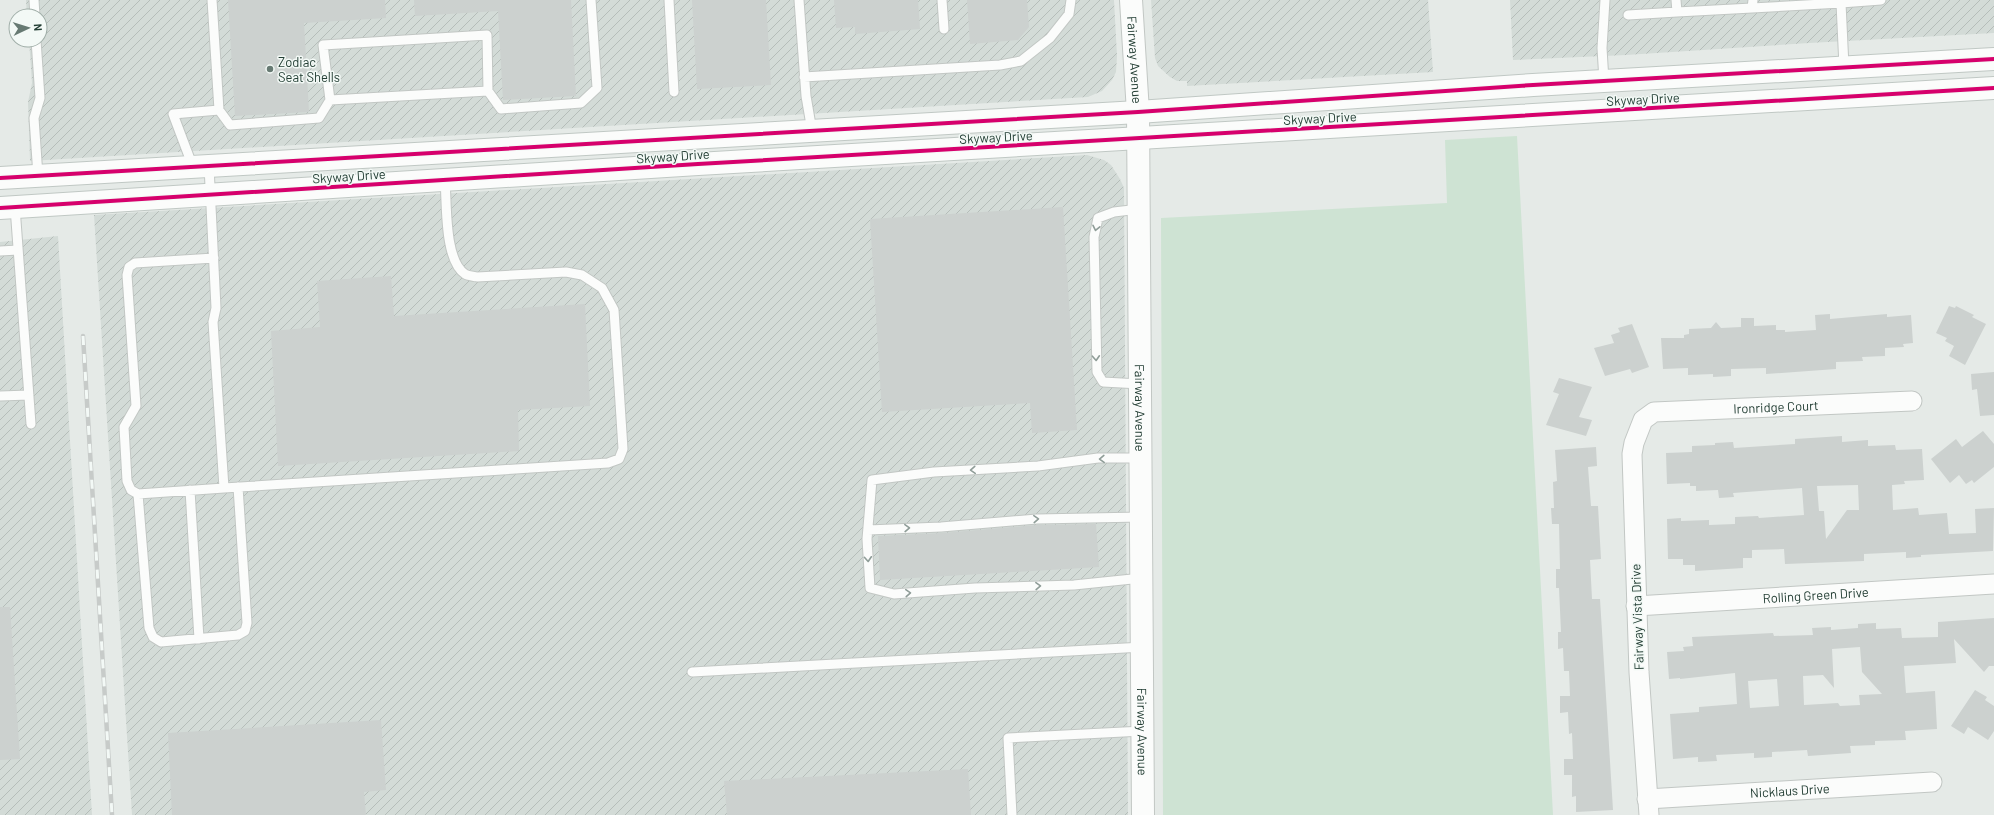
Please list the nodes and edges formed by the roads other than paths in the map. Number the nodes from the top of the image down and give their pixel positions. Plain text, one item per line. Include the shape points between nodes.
1 (212, 0) edge
2 (590, 0) edge
3 (669, 0) edge
4 (799, 0) edge
5 (942, 0) edge
6 (1071, 0) edge
7 (1130, 0) edge
8 (1605, 0) edge
9 (1676, 0) edge
10 (1880, 0) edge
11 (1841, 3) junction
12 (1753, 4) edge
13 (1677, 12) junction
14 (1628, 15) dead end
15 (944, 29) dead end
16 (37, 48) edge
17 (1994, 59) edge
18 (1844, 68) junction
19 (804, 77) junction
20 (1604, 81) junction
21 (1994, 88) edge
22 (488, 91) junction
23 (674, 92) dead end
24 (330, 100) junction
25 (219, 110) junction
26 (1138, 112) junction
27 (812, 131) junction
28 (1138, 138) junction
29 (201, 167) junction
30 (38, 176) junction
31 (0, 178) edge
32 (445, 180) junction
33 (211, 195) junction
34 (8, 207) edge
35 (1139, 209) junction
36 (18, 250) junction
37 (0, 252) edge
38 (214, 258) junction
39 (1140, 384) junction
40 (29, 394) junction
41 (0, 396) edge
42 (1912, 401) dead end
43 (1643, 420) joint
44 (31, 424) dead end
45 (1141, 458) junction
46 (238, 487) junction
47 (224, 488) junction
48 (190, 490) junction
49 (138, 494) junction
50 (1141, 517) junction
51 (868, 530) junction
52 (1142, 578) junction
53 (1994, 584) edge
54 (1636, 606) junction
55 (199, 639) junction
56 (1143, 647) junction
57 (692, 672) dead end
58 (1143, 731) junction
59 (1932, 782) dead end
60 (1648, 807) edge
61 (1012, 815) edge
62 (1143, 815) edge

1 - 25 lane
2 - 22 lane via 597,88 581,103 501,109
3 - 23 lane
4 - 19 lane
5 - 15 lane
6 - 19 lane via 1069,14 1050,38 1021,61 1000,65
7 - 26 main road, Fairway Avenue
8 - 20 lane via 1602,48
9 - 13 lane
10 - 11 lane
11 - 12 lane
11 - 18 lane
12 - 13 lane
13 - 14 lane
16 - 30 lane via 40,98 34,118
17 - 18 main road, Skyway Drive
18 - 20 main road, Skyway Drive
19 - 27 lane
20 - 26 main road, Skyway Drive
21 - 28 main road, Skyway Drive
22 - 24 lane
22 - 24 lane via 487,35 323,45
24 - 25 lane via 319,118 230,125
25 - 29 lane via 173,114
26 - 27 main road, Skyway Drive
26 - 28 main road, Fairway Avenue
27 - 29 main road, Skyway Drive
28 - 32 main road, Skyway Drive
28 - 35 main road, Fairway Avenue
29 - 30 main road, Skyway Drive
29 - 33 lane
30 - 31 main road, Skyway Drive
32 - 33 main road, Skyway Drive
32 - 46 lane via 451,252 465,274 477,277 566,272 582,275 602,288 614,310 623,449 619,459 600,463
33 - 34 main road, Skyway Drive
33 - 38 lane
34 - 36 lane
35 - 39 main road, Fairway Avenue
35 -> 39 lane via 1114,212 1098,218 1094,237 1097,372 1103,382
36 - 37 lane
36 - 40 lane
38 - 47 lane via 216,308 213,322
38 - 49 lane via 136,263 129,267 127,275 136,406 124,427 127,481 131,490
39 - 45 main road, Fairway Avenue
40 - 41 lane
40 - 44 lane
42 - 43 street, Ironridge Court via 1654,412
43 - 54 street, Fairway Vista Drive via 1632,454
45 - 50 main road, Fairway Avenue
45 -> 51 lane via 1098,458 1038,466 934,472 872,480
46 - 47 lane
46 - 55 lane via 247,623 244,631 238,635
47 - 48 lane
48 - 49 lane
48 - 55 lane
49 - 55 lane via 149,628 153,637 162,642
51 -> 50 lane via 1037,519
50 - 52 main road, Fairway Avenue
51 -> 52 lane via 870,588 894,594 1074,585
52 - 56 main road, Fairway Avenue
53 - 54 street, Rolling Green Drive
54 - 60 street, Fairway Vista Drive
56 - 57 lane
56 - 58 main road, Fairway Avenue
58 - 61 lane via 1008,738
58 - 62 main road, Fairway Avenue
59 - 60 street, Nicklaus Drive

